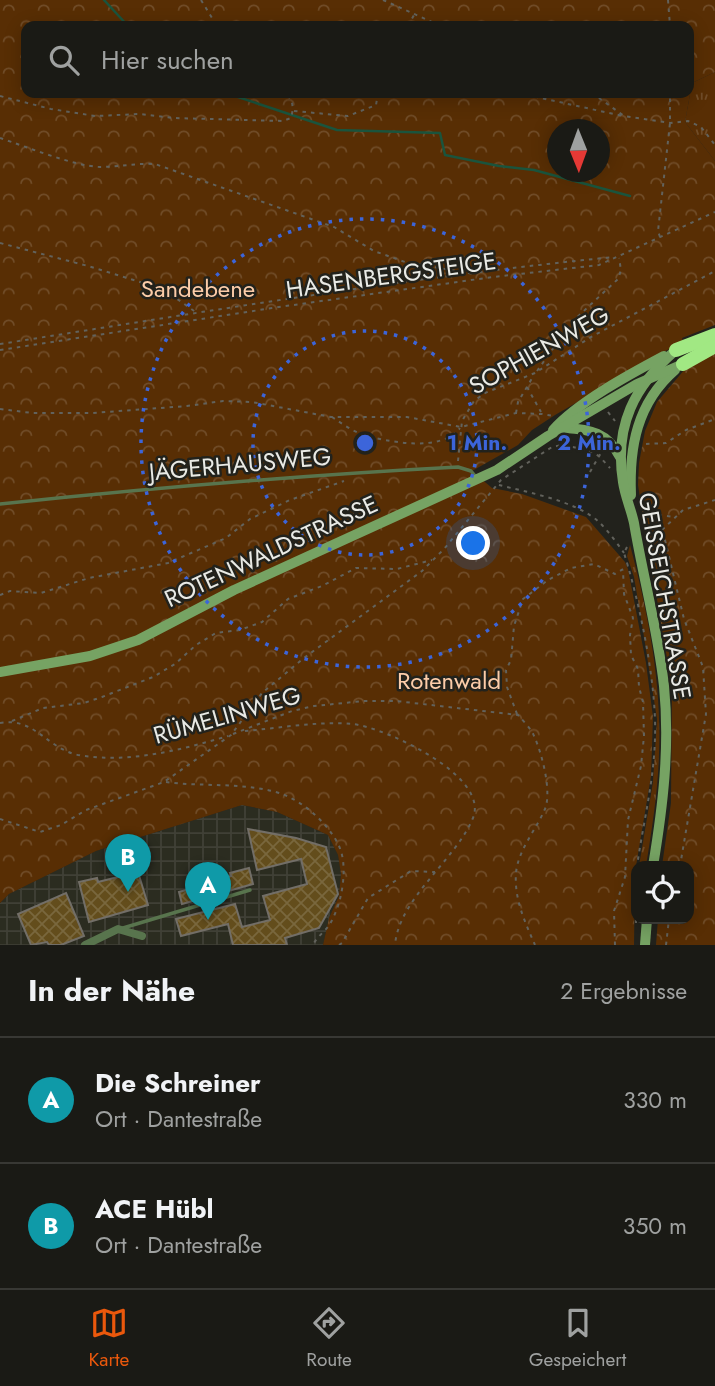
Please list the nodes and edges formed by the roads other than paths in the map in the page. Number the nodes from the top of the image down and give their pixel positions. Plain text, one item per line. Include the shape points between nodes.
1 (715, 335) edge
2 (715, 346) edge
3 (680, 357) junction
4 (647, 378) junction
5 (565, 428) junction
6 (548, 436) junction
7 (621, 458) junction
8 (478, 480) junction
9 (0, 504) edge
10 (636, 516) junction
11 (0, 672) edge
12 (654, 861) edge
13 (250, 890) dead end
14 (647, 924) edge
15 (118, 929) junction
16 (142, 936) dead end
17 (85, 945) edge
18 (645, 945) edge

1 - 3 highway, ROTENWALDSTRASSE
2 - 3 highway, ROTENWALDSTRASSE
3 - 4 main road, ROTENWALDSTRASSE
3 - 6 main road, ROTENWALDSTRASSE via 638,370 561,421
3 - 10 main road, ROTENWALDSTRASSE via 638,426 631,461
4 - 5 main road, ROTENWALDSTRASSE
4 - 7 main road, GEISSEICHSTRASSE via 626,419
5 - 6 main road, ROTENWALDSTRASSE
5 - 7 main road via 595,431
6 - 8 main road, ROTENWALDSTRASSE
7 - 10 main road, GEISSEICHSTRASSE via 624,488
8 - 9 lane, JÄGERHAUSWEG via 471,471 458,467 175,485
8 - 11 main road, ROTENWALDSTRASSE via 234,590 138,640 90,656
10 - 12 main road, GEISSEICHSTRASSE via 666,712 664,796
13 - 15 lane
14 - 18 main road
15 - 16 street
15 - 17 street

